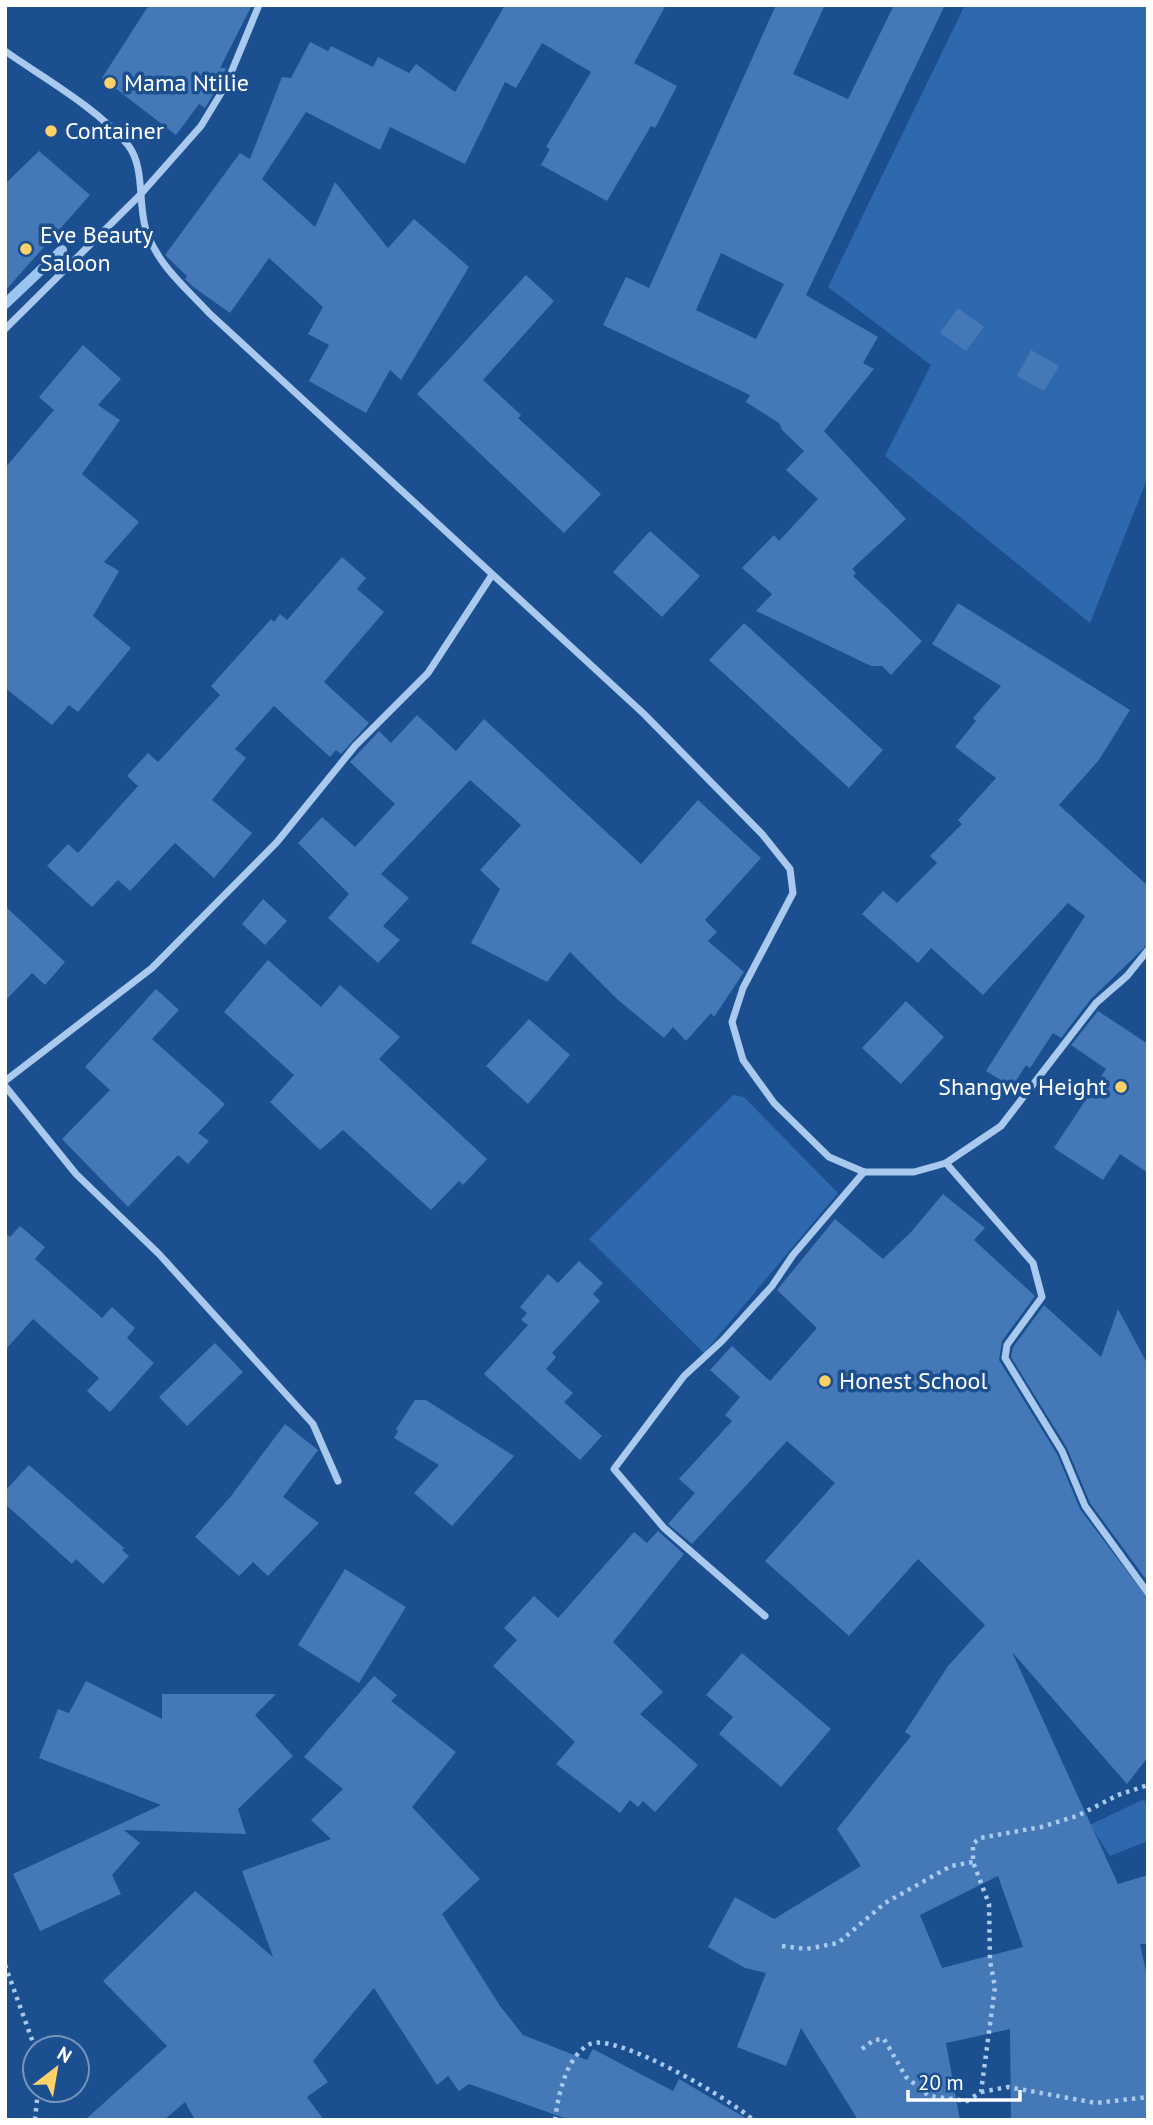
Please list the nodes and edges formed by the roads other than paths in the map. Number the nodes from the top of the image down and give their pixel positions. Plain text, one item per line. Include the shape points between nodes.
1 (259, 5) edge
2 (5, 51) edge
3 (140, 195) junction
4 (5, 329) edge
5 (492, 575) junction
6 (1148, 950) edge
7 (5, 1083) edge
8 (946, 1163) junction
9 (864, 1172) junction
10 (338, 1482) dead end
11 (1148, 1593) edge
12 (765, 1616) dead end

1 - 3 street via 226,85 201,126
2 - 3 street via 93,113 129,147
3 - 4 street
3 - 5 street via 146,232 161,262 209,313
5 - 7 street via 428,673 355,746 277,842 152,968
5 - 9 street via 644,713 790,869 793,893 743,988 732,1022 743,1060 774,1103 829,1157
6 - 8 street via 1096,1003 1002,1126
7 - 10 street via 76,1174 159,1254 313,1424
8 - 9 street via 914,1172
8 - 11 street via 1033,1263 1042,1297 1007,1345 1005,1358 1062,1451 1085,1506
9 - 12 street via 772,1286 684,1376 614,1469 664,1528

